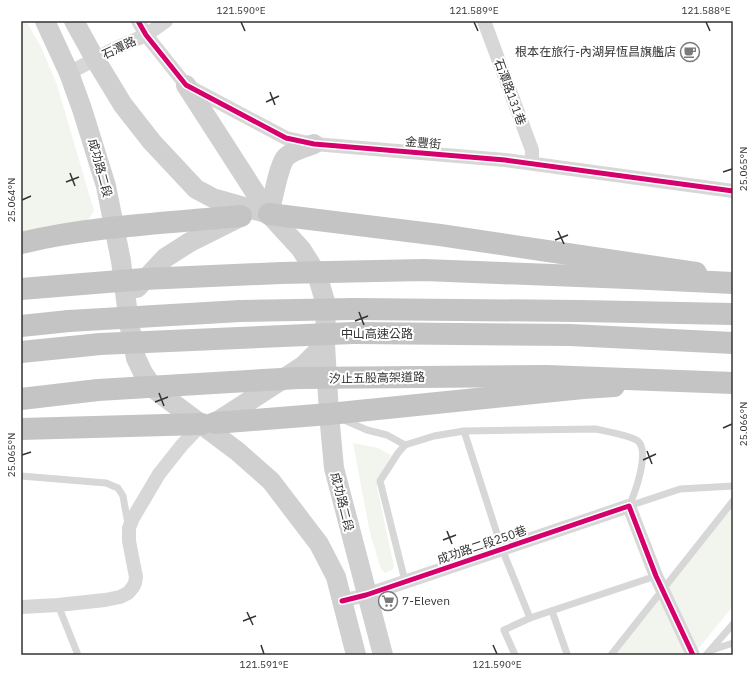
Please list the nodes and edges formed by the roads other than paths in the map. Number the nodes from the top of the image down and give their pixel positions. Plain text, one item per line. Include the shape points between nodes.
1 (45, 21) edge
2 (74, 21) edge
3 (138, 21) edge
4 (166, 21) edge
5 (484, 21) edge
6 (146, 35) junction
7 (95, 60) junction
8 (69, 73) junction
9 (186, 85) junction
10 (314, 144) junction
11 (532, 163) junction
12 (733, 191) edge
13 (269, 214) junction
14 (241, 216) junction
15 (114, 228) junction
16 (21, 243) edge
17 (733, 278) edge
18 (733, 283) edge
19 (21, 289) edge
20 (733, 314) edge
21 (129, 324) junction
22 (21, 326) edge
23 (733, 343) edge
24 (325, 344) junction
25 (21, 352) edge
26 (733, 379) edge
27 (733, 383) edge
28 (21, 399) edge
29 (329, 414) junction
30 (208, 424) junction
31 (21, 429) edge
32 (464, 431) junction
33 (405, 445) junction
34 (21, 476) edge
35 (733, 486) edge
36 (733, 501) edge
37 (629, 506) junction
38 (129, 528) junction
39 (502, 549) junction
40 (656, 576) junction
41 (405, 582) junction
42 (662, 590) junction
43 (366, 595) junction
44 (342, 601) junction
45 (58, 605) junction
46 (21, 607) edge
47 (552, 611) junction
48 (530, 618) junction
49 (733, 624) edge
50 (733, 643) edge
51 (708, 653) edge
52 (78, 655) edge
53 (356, 655) edge
54 (383, 655) edge
55 (515, 655) edge
56 (566, 655) edge
57 (611, 655) edge
58 (693, 655) edge

1 - 8 main road, 成功路二段
2 - 7 main road
3 - 6 street, 金豐街
4 - 6 street, 石潭路
5 - 11 street, 石潭路131巷 via 532,150
6 - 7 street, 石潭路
6 - 9 street, 金豐街
7 - 8 street, 石潭路
7 - 13 main road via 123,105 152,142 196,189 213,198
8 - 15 main road, 成功路二段 via 102,172
9 - 10 street, 金豐街 via 286,138
9 - 13 main road
10 - 11 street, 金豐街
10 - 13 main road via 286,158
11 - 12 street, 金豐街
13 - 14 main road, 成功路二段
13 - 17 highway via 440,235
13 - 24 main road, 成功路二段 via 301,249 318,274 326,305
14 - 15 highway
14 - 21 main road, 成功路二段 via 165,258 134,292
15 - 16 highway
15 - 21 main road, 成功路二段
18 - 19 highway, bridge via 424,270 144,279
20 - 22 highway, 中山高速公路, bridge via 354,309 240,311
21 - 30 main road, 成功路二段 via 136,358 142,373 154,389
23 - 25 highway, 中山高速公路, bridge via 570,335 353,333 100,344
24 - 29 main road, 成功路二段
24 - 30 main road via 303,366
26 - 29 highway via 583,388
27 - 28 highway, 汐止五股高架道路, bridge via 547,376 298,378 98,390
29 - 30 highway
29 - 33 lane via 367,430 387,435
29 - 43 main road, 成功路二段 via 334,468
30 - 31 highway
30 - 38 street via 182,445 159,474
30 - 44 main road, 成功路二段 via 271,481 319,544 336,577
32 - 33 lane via 434,436
32 - 37 lane via 596,429 637,440 642,447 643,456 636,489
32 - 39 lane
33 - 41 lane via 380,480
34 - 38 lane via 106,483 118,488 123,496
35 - 37 lane via 680,489
36 - 42 lane
37 - 39 street, 成功路二段250巷
37 - 40 street
38 - 45 street via 136,577 128,593 120,598
39 - 41 street, 成功路二段250巷
39 - 48 lane
40 - 42 street
40 - 47 lane
41 - 43 street, 成功路二段250巷
42 - 57 lane
42 - 58 street
43 - 44 street, 成功路二段250巷
43 - 54 main road, 成功路二段
44 - 53 main road, 成功路二段
45 - 46 street
45 - 52 lane
47 - 48 lane
47 - 56 lane
48 - 55 lane via 504,630
49 - 51 lane
50 - 51 lane

